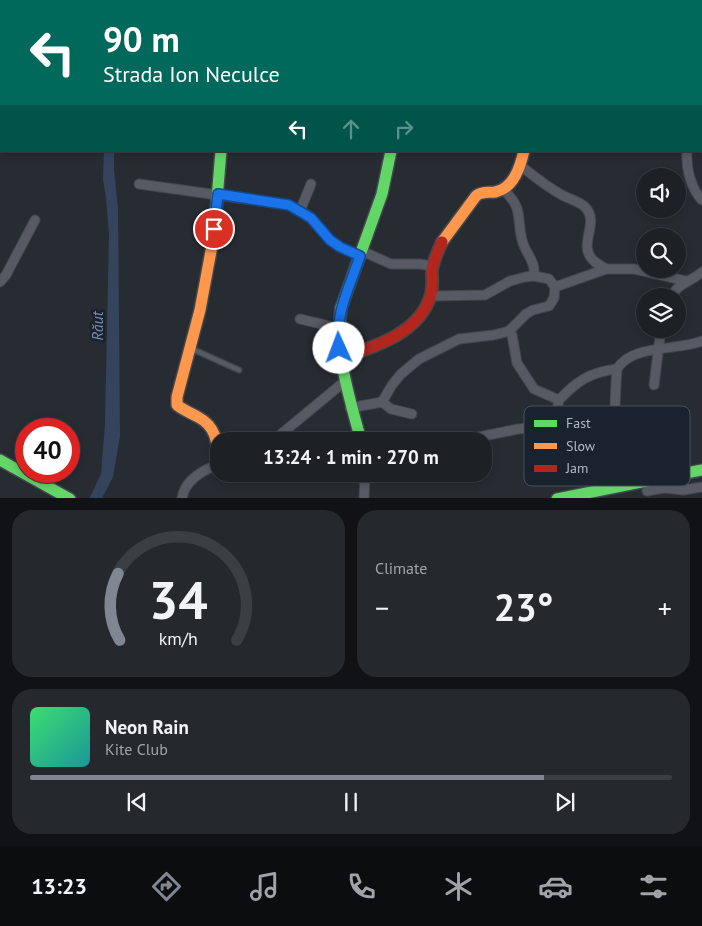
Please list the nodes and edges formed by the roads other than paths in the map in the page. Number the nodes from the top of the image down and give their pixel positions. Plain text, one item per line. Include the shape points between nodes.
1 (221, 152) edge
2 (391, 152) edge
3 (524, 152) edge
4 (687, 152) edge
5 (521, 166) junction
6 (139, 184) dead end
7 (311, 184) dead end
8 (504, 190) junction
9 (218, 194) junction
10 (702, 200) edge
11 (300, 212) junction
12 (35, 220) dead end
13 (361, 253) junction
14 (433, 266) junction
15 (606, 269) junction
16 (702, 272) edge
17 (534, 276) junction
18 (686, 281) junction
19 (0, 282) edge
20 (555, 286) junction
21 (678, 288) edge
22 (431, 296) junction
23 (300, 319) dead end
24 (338, 328) junction
25 (509, 331) junction
26 (661, 338) edge
27 (702, 341) edge
28 (190, 348) junction
29 (660, 349) junction
30 (341, 358) junction
31 (618, 369) junction
32 (239, 370) dead end
33 (344, 382) junction
34 (654, 385) dead end
35 (559, 400) junction
36 (382, 402) junction
37 (558, 406) edge
38 (615, 406) edge
39 (350, 408) junction
40 (412, 414) dead end
41 (524, 429) edge
42 (215, 432) edge
43 (284, 432) edge
44 (358, 432) edge
45 (492, 434) edge
46 (0, 460) edge
47 (210, 468) edge
48 (702, 470) edge
49 (690, 474) edge
50 (365, 482) edge
51 (618, 486) joint
52 (702, 487) edge
53 (647, 490) edge
54 (65, 496) edge
55 (581, 496) edge
56 (182, 498) edge
57 (364, 498) edge
58 (557, 498) edge

1 - 9 street
2 - 13 street via 382,194
3 - 5 street
4 - 10 street via 688,173
5 - 8 street
5 - 15 street via 542,183 585,207 592,217 587,249 592,260
6 - 9 street
7 - 11 street
8 - 14 street via 480,193 471,200 444,240
8 - 17 street via 514,200 520,215 522,241 534,264
9 - 11 street via 289,205
9 - 28 street via 213,246
11 - 13 street via 311,218 340,247
12 - 19 street
13 - 14 street via 391,264
13 - 24 street via 341,308
14 - 22 street
15 - 18 street via 634,269
15 - 20 street
16 - 18 street
17 - 20 street via 549,279
17 - 22 street via 510,281 485,295
18 - 21 street
20 - 25 street via 549,306 526,314
22 - 30 street via 419,316 405,330 371,348
23 - 24 street
24 - 30 street
25 - 35 street via 517,362 534,389
25 - 36 street via 459,339 427,354 401,374
26 - 29 street
27 - 29 street
28 - 32 lane
28 - 42 street via 177,405 208,422
29 - 31 street via 630,356
29 - 34 street
30 - 33 street
31 - 35 street via 579,381
31 - 38 street
33 - 39 street
33 - 43 street
35 - 37 street
36 - 39 street
36 - 40 street via 391,409
39 - 44 street
41 - 45 street
46 - 54 street
47 - 56 street via 187,483
48 - 49 street
50 - 57 street
51 - 53 street
51 - 55 street
52 - 53 street
55 - 58 street

